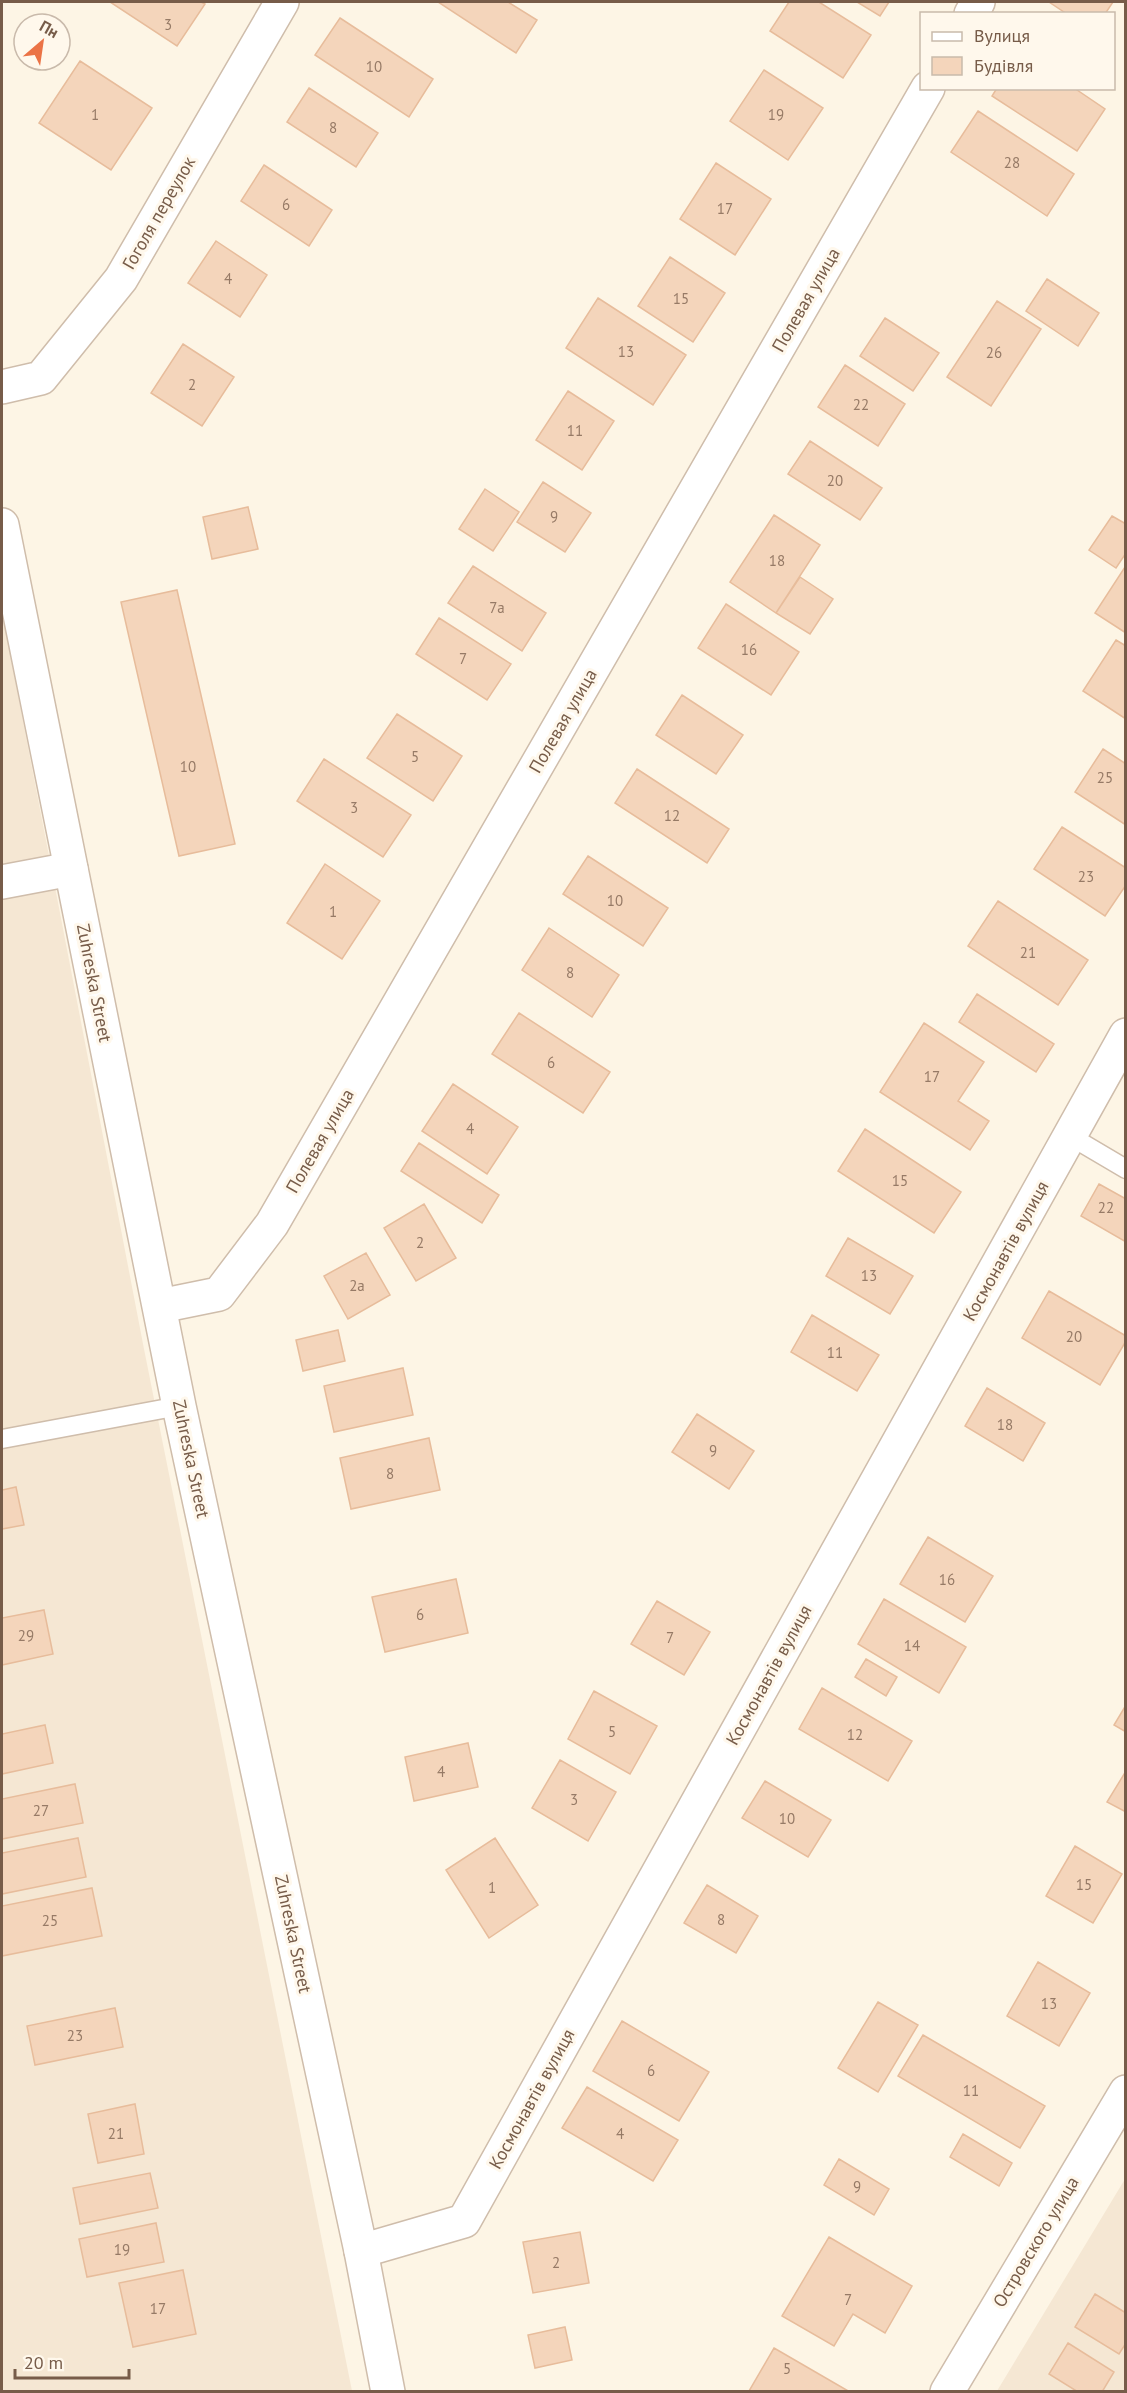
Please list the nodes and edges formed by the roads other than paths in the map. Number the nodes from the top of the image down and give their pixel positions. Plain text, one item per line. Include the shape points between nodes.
1 (282, 2) edge
2 (927, 90) edge
3 (2, 387) edge
4 (2, 525) edge
5 (71, 869) junction
6 (2, 882) edge
7 (1125, 1035) edge
8 (1070, 1136) junction
9 (1125, 1169) edge
10 (160, 1306) junction
11 (179, 1406) junction
12 (2, 1439) edge
13 (1125, 2092) edge
14 (362, 2251) junction
15 (388, 2391) edge
16 (947, 2391) edge

1 - 3 street, Гоголя переулок via 121,279 41,378
2 - 10 street, Полевая улица via 272,1224 219,1294
4 - 5 street, Zuhreska Street
5 - 6 street
5 - 10 street, Zuhreska Street
7 - 8 street, Космонавтів вулиця
8 - 9 lane
8 - 14 street, Космонавтів вулиця via 464,2220
10 - 11 street, Zuhreska Street
11 - 12 lane
11 - 14 street, Zuhreska Street
13 - 16 street, Островского улица
14 - 15 street, Zuhreska Street

